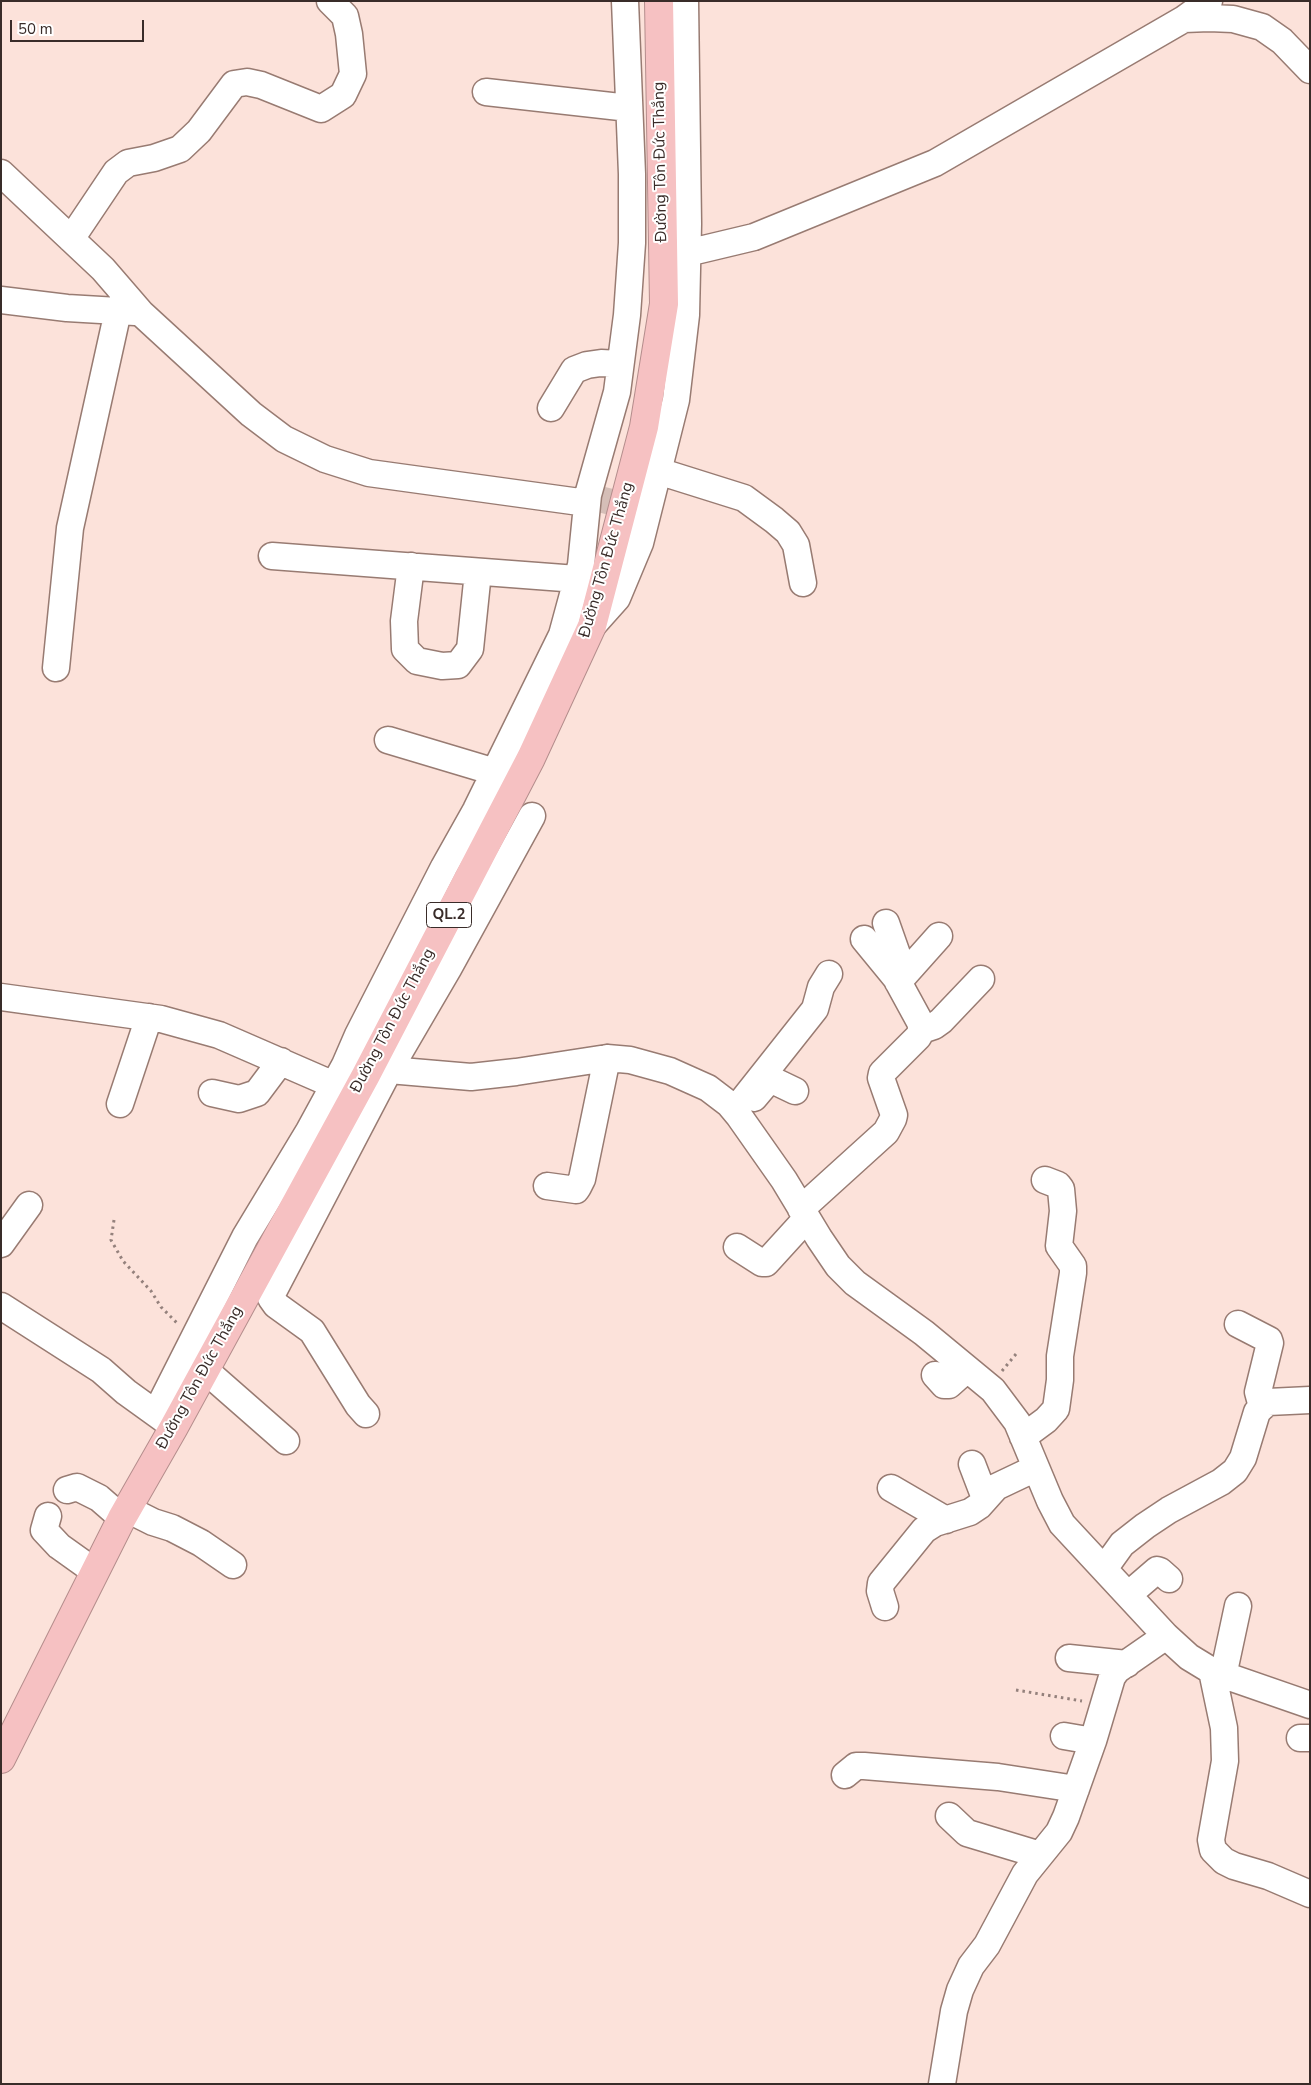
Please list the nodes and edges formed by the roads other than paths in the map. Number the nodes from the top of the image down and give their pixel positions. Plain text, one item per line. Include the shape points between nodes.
1 (330, 1) edge
2 (625, 1) edge
3 (659, 1) edge
4 (685, 1) edge
5 (1209, 1) edge
6 (1184, 19) junction
7 (1310, 70) edge
8 (486, 92) dead end
9 (629, 108) junction
10 (1, 173) edge
11 (70, 239) junction
12 (687, 254) junction
13 (1, 300) edge
14 (129, 312) junction
15 (620, 364) junction
16 (551, 408) dead end
17 (658, 471) junction
18 (591, 499) junction
19 (272, 556) dead end
20 (411, 566) junction
21 (478, 572) junction
22 (803, 583) dead end
23 (585, 601) junction
24 (56, 668) dead end
25 (388, 740) dead end
26 (494, 772) junction
27 (532, 816) dead end
28 (886, 923) dead end
29 (939, 936) dead end
30 (864, 939) dead end
31 (829, 974) dead end
32 (981, 979) dead end
33 (897, 980) junction
34 (1, 997) edge
35 (149, 1017) junction
36 (922, 1030) junction
37 (607, 1058) junction
38 (281, 1061) junction
39 (363, 1076) junction
40 (895, 1084) dead end
41 (795, 1091) dead end
42 (212, 1092) dead end
43 (120, 1104) dead end
44 (737, 1113) junction
45 (893, 1120) junction
46 (1045, 1180) dead end
47 (547, 1186) dead end
48 (29, 1205) dead end
49 (804, 1213) junction
50 (1, 1244) edge
51 (737, 1247) dead end
52 (1, 1306) edge
53 (1238, 1324) dead end
54 (967, 1369) junction
55 (205, 1370) junction
56 (935, 1375) dead end
57 (1310, 1400) edge
58 (1262, 1406) junction
59 (366, 1414) dead end
60 (165, 1420) junction
61 (1023, 1437) junction
62 (286, 1440) dead end
63 (972, 1464) dead end
64 (1036, 1468) junction
65 (892, 1488) dead end
66 (68, 1490) dead end
67 (985, 1498) junction
68 (124, 1514) junction
69 (48, 1516) dead end
70 (946, 1520) junction
71 (233, 1565) dead end
72 (1104, 1569) junction
73 (94, 1571) junction
74 (1169, 1579) dead end
75 (1128, 1595) junction
76 (1238, 1606) dead end
77 (885, 1607) dead end
78 (1166, 1636) junction
79 (1069, 1658) dead end
80 (1127, 1664) junction
81 (1218, 1673) junction
82 (1310, 1705) edge
83 (1064, 1736) dead end
84 (1093, 1741) junction
85 (1, 1759) edge
86 (846, 1775) dead end
87 (1076, 1789) junction
88 (949, 1816) dead end
89 (1040, 1855) junction
90 (1309, 1892) edge
91 (942, 2084) edge

1 - 11 street via 345,16 350,34 353,74 342,95 321,109 261,85 234,84 199,131 180,149 128,163 116,172
2 - 9 street
3 - 23 highway, Đường Tôn Đức Thắng / QL.2 via 664,304 644,427
4 - 12 street
5 - 6 street
6 - 7 street via 1233,20 1262,27 1282,41
6 - 12 street via 935,163 754,236
8 - 9 street
9 - 15 street via 632,243
10 - 11 street
11 - 14 street via 103,270
12 - 17 street via 686,315 676,400
13 - 14 street
14 - 18 street via 284,439 325,459 369,473
14 - 24 street via 70,528
15 - 16 street via 601,363 574,370
15 - 18 street via 617,392
17 - 22 street via 744,498 774,520 788,532 796,545
17 - 23 street via 642,509 640,543 617,598
18 - 23 street via 581,565
19 - 20 street
20 - 21 street
20 - 21 street via 404,621 405,648 417,661 442,666 458,665 470,649
21 - 23 street
23 - 26 street via 562,635
23 - 39 highway, Đường Tôn Đức Thắng / QL.2 via 532,758
25 - 26 street
26 - 39 street via 358,1035
27 - 39 street via 448,969
28 - 33 street via 898,957 900,970
29 - 33 street
30 - 33 street
31 - 44 street via 821,987 815,1009
32 - 36 street via 941,1021
33 - 36 street
34 - 35 street
35 - 38 street via 220,1035
35 - 43 street
36 - 45 street via 880,1078
37 - 39 street via 471,1077
37 - 44 street via 630,1060 690,1078 708,1088
37 - 47 street via 582,1179 576,1190
38 - 39 street
38 - 42 street via 257,1092 238,1098
39 - 55 highway, Đường Tôn Đức Thắng / QL.2
39 - 59 street via 271,1298 312,1331
39 - 60 street via 245,1237 196,1331
40 - 45 street via 908,1109 906,1114
41 - 44 street via 770,1079
44 - 49 street
45 - 49 street via 886,1132
46 - 61 street via 1058,1185 1061,1190 1063,1211 1059,1246 1073,1266 1073,1272 1060,1356 1056,1409
48 - 50 street
49 - 51 street via 766,1263
49 - 54 street via 838,1266 855,1283 924,1332
52 - 60 street via 101,1370
53 - 58 street via 1270,1343 1258,1392
54 - 56 street via 949,1385
54 - 61 street via 993,1390 1017,1422
55 - 60 highway, Đường Tôn Đức Thắng / QL.2
55 - 62 street
57 - 58 street via 1268,1402
58 - 72 street via 1235,1471 1145,1526 1122,1544
60 - 68 highway, Đường Tôn Đức Thắng / QL.2
61 - 64 street
63 - 67 street
64 - 67 street via 1003,1482
64 - 72 street via 1062,1524
65 - 70 street
66 - 68 street via 77,1487
67 - 70 street via 970,1512
68 - 71 street via 172,1528
68 - 73 highway, Đường Tôn Đức Thắng / QL.2
69 - 73 street via 44,1530 58,1546
70 - 77 street via 924,1530 885,1576 880,1591
72 - 75 street
73 - 85 highway, Đường Tôn Đức Thắng / QL.2
74 - 75 street via 1156,1570
75 - 78 street
76 - 81 street
78 - 80 street
78 - 81 street via 1189,1657
79 - 80 street
80 - 84 street via 1112,1677
81 - 82 street
81 - 90 street via 1225,1761 1211,1840 1213,1850 1234,1866
83 - 84 street
84 - 87 street
86 - 87 street via 856,1766 864,1766 998,1777
87 - 89 street via 1058,1832
88 - 89 street via 967,1833
89 - 91 street via 1025,1874 960,1990

